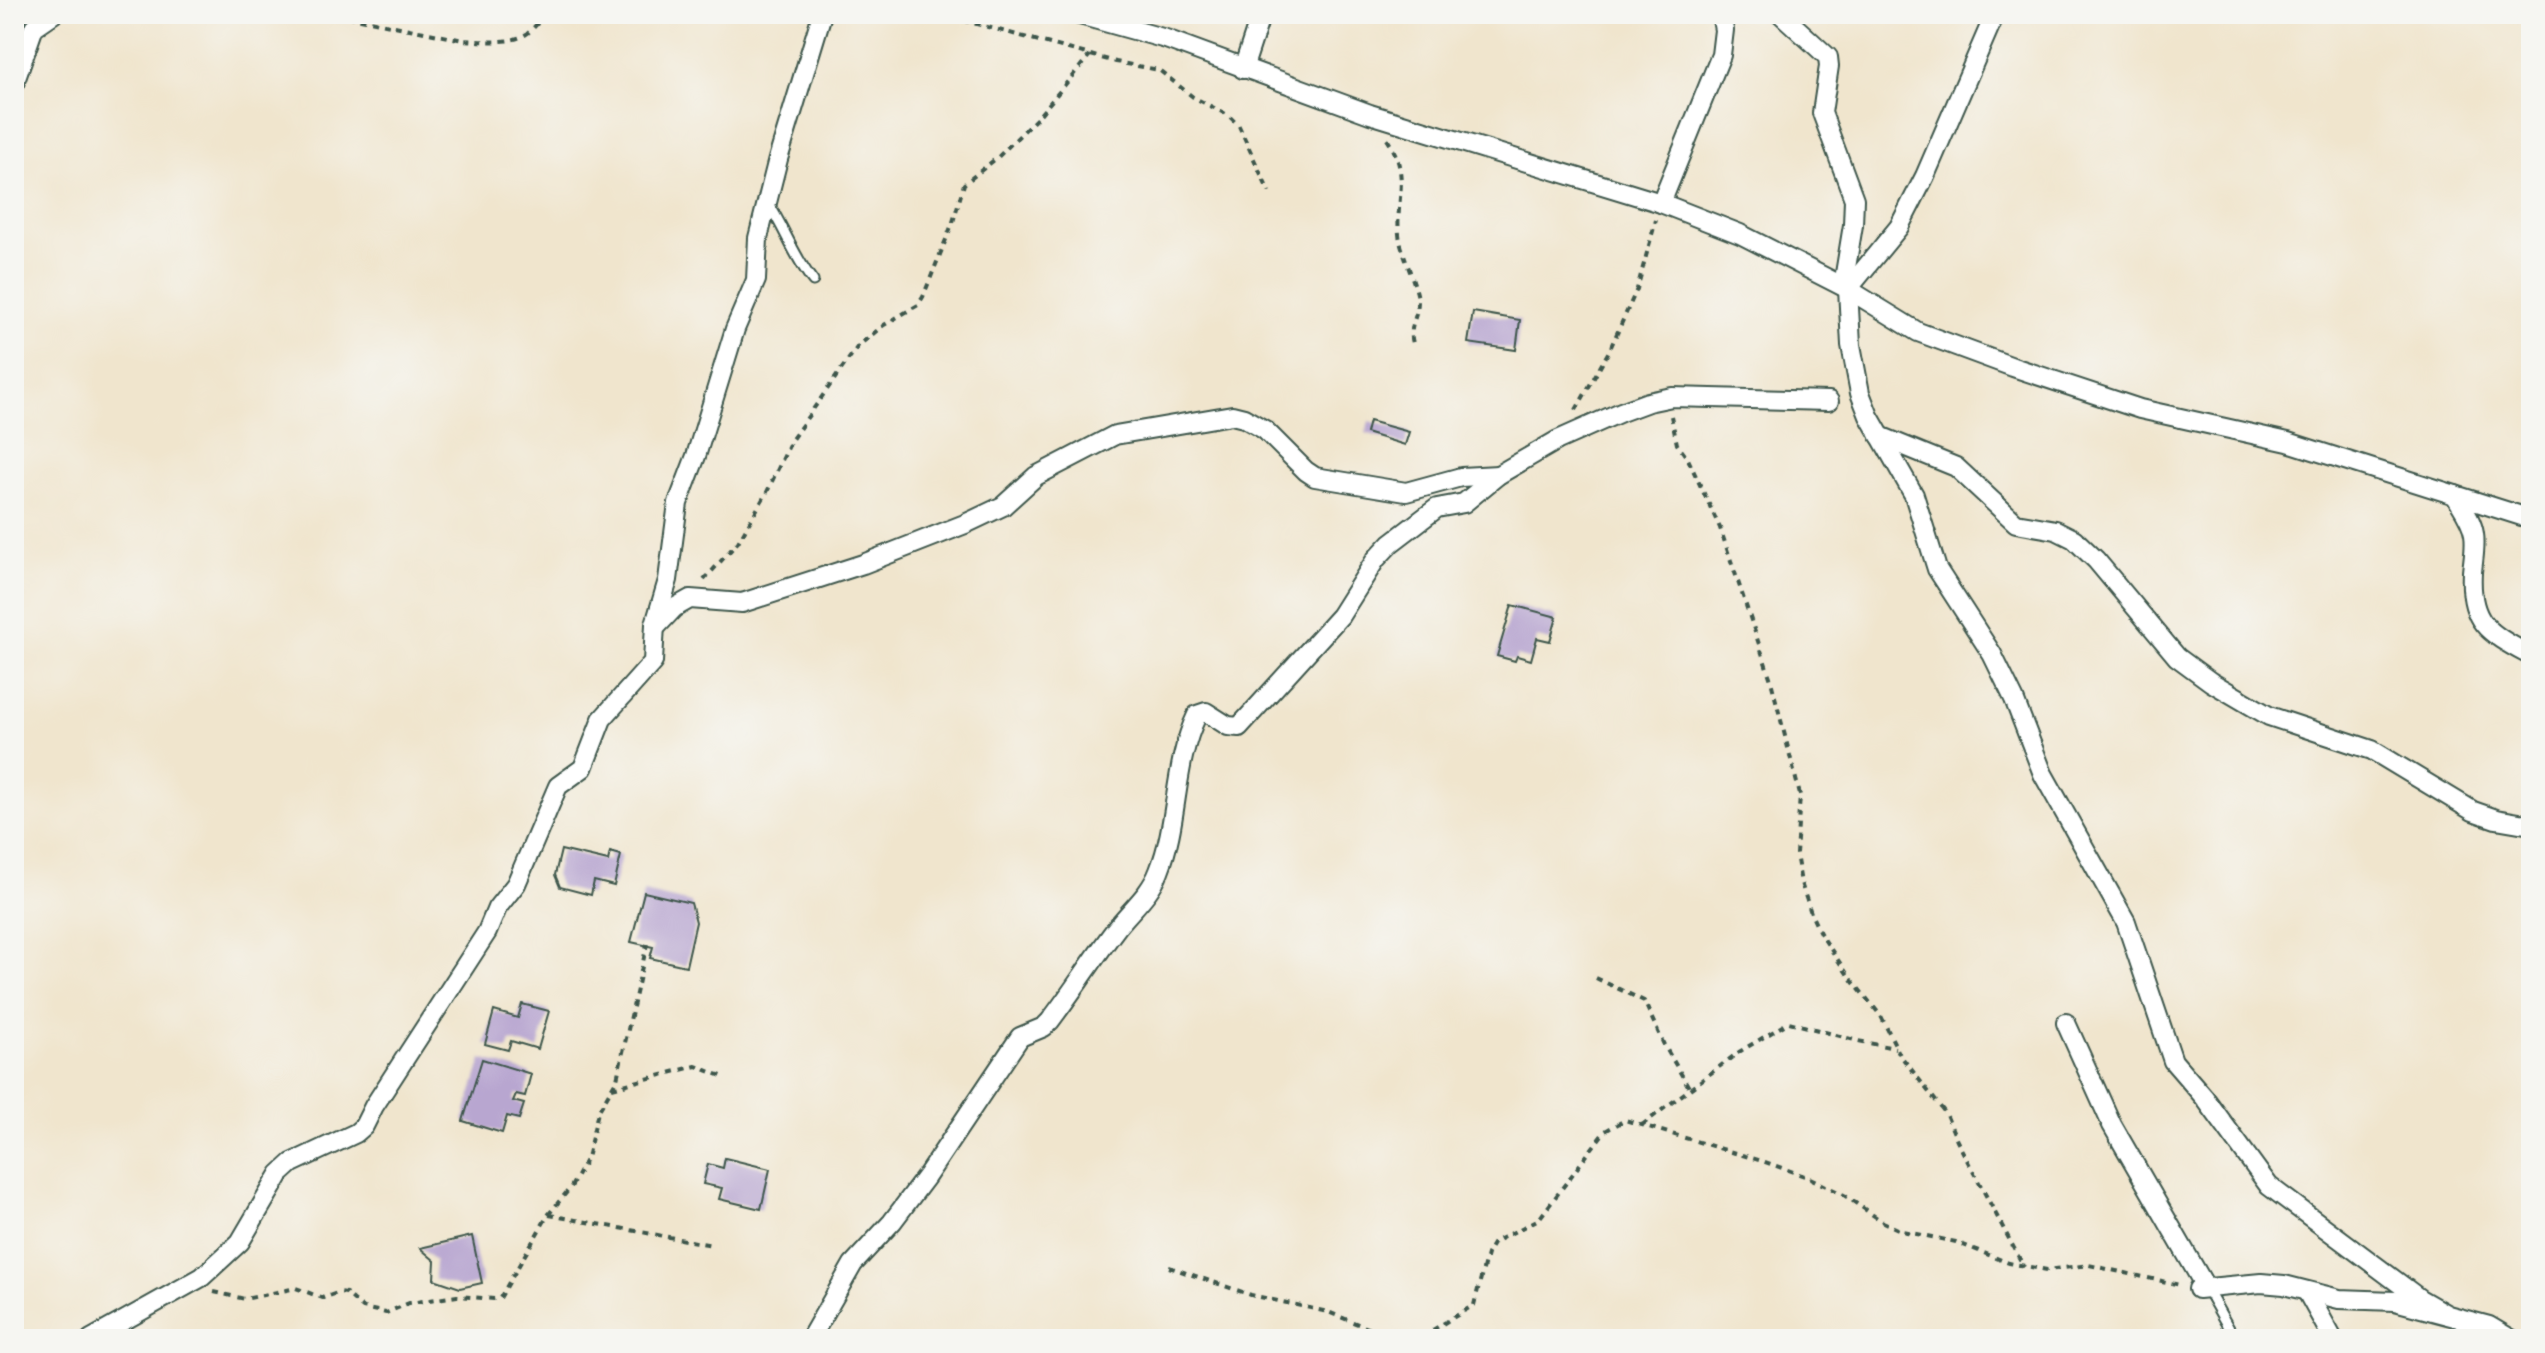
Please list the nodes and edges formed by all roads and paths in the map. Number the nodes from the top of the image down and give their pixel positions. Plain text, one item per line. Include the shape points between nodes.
1 (53, 14) edge
2 (336, 14) edge
3 (546, 14) edge
4 (822, 14) edge
5 (940, 14) edge
6 (1076, 14) edge
7 (1261, 14) edge
8 (1721, 14) edge
9 (1781, 14) edge
10 (1995, 14) edge
11 (1090, 55) junction
12 (1243, 69) junction
13 (14, 84) edge
14 (1370, 114) junction
15 (1269, 192) dead end
16 (768, 203) junction
17 (1661, 203) junction
18 (813, 281) dead end
19 (1846, 287) junction
20 (1414, 347) dead end
21 (1667, 399) junction
22 (1829, 401) dead end
23 (1880, 436) junction
24 (1558, 440) junction
25 (1498, 475) junction
26 (2455, 495) junction
27 (2531, 519) edge
28 (681, 603) junction
29 (655, 628) junction
30 (2531, 656) edge
31 (2531, 825) edge
32 (647, 944) dead end
33 (1596, 978) dead end
34 (2066, 1023) dead end
35 (1897, 1049) junction
36 (724, 1077) dead end
37 (612, 1088) junction
38 (1690, 1089) junction
39 (1642, 1125) junction
40 (548, 1215) junction
41 (712, 1245) dead end
42 (1169, 1267) dead end
43 (2024, 1267) junction
44 (2202, 1288) junction
45 (2307, 1292) junction
46 (208, 1293) dead end
47 (2446, 1314) junction
48 (91, 1339) edge
49 (810, 1339) edge
50 (2235, 1339) edge
51 (2333, 1339) edge
52 (2511, 1339) edge

1 - 13 street via 32,30
2 - 3 path via 480,41 518,38
4 - 16 street
5 - 11 path
6 - 12 street via 1166,39
7 - 12 street
8 - 17 street via 1721,55
9 - 19 street via 1828,57 1822,113 1854,199
10 - 19 street via 1899,227
11 - 15 path via 1159,70 1193,97 1228,115 1239,126
11 - 28 path via 1037,118 964,184 918,305 858,346 792,439 738,542
12 - 14 street
14 - 17 street
14 - 20 path via 1398,156 1400,237 1418,297 1410,333
16 - 18 lane
16 - 29 street via 757,244 756,280 678,503
17 - 19 street via 1740,234
17 - 24 path via 1637,289 1592,384
19 - 23 street via 1860,393
19 - 26 street via 1918,332 2013,367 2140,409 2288,442
21 - 22 street
21 - 24 street via 1621,412
21 - 35 path via 1677,444 1720,528 1770,677 1800,795 1796,854 1808,905 1820,933 1881,1016
23 - 31 street via 1956,467 2016,523 2074,539 2177,657 2211,682 2269,716 2372,750 2473,811
23 - 47 street via 1914,495 1937,569 1992,654 2043,774 2126,922 2173,1061 2269,1186
24 - 25 street
25 - 28 street via 1461,477 1406,492 1315,477 1265,430 1244,418 1212,416 1115,435 1036,476 990,513 863,564 742,603 697,598
25 - 49 street via 1464,503 1437,508 1391,543 1340,616 1239,727 1206,712 1197,715 1180,762 1169,843 1145,897 1116,928 1050,1021 1020,1037 926,1177 853,1264
26 - 27 street
26 - 30 street via 2475,536 2474,610 2497,637
28 - 29 street
29 - 48 street via 651,666 602,719 583,768 558,786 516,884 364,1126 280,1174 240,1242 202,1277
32 - 37 path
33 - 38 path via 1644,1001
34 - 44 street via 2118,1137
35 - 38 path via 1789,1022
35 - 43 path via 1946,1114
36 - 37 path via 696,1066
37 - 40 path via 598,1112 587,1158
38 - 39 path
39 - 42 path via 1622,1120 1605,1131 1547,1210 1494,1242 1474,1305 1421,1337 1368,1328
39 - 43 path via 1810,1178 1902,1231 1956,1242
40 - 41 path
40 - 46 path via 497,1299 457,1296 409,1303 386,1313 363,1308 340,1292 325,1298 296,1288 252,1299
43 - 44 path via 2089,1265
44 - 45 street via 2261,1283
44 - 50 lane
45 - 47 street via 2395,1301
45 - 51 street
47 - 52 street via 2489,1326

